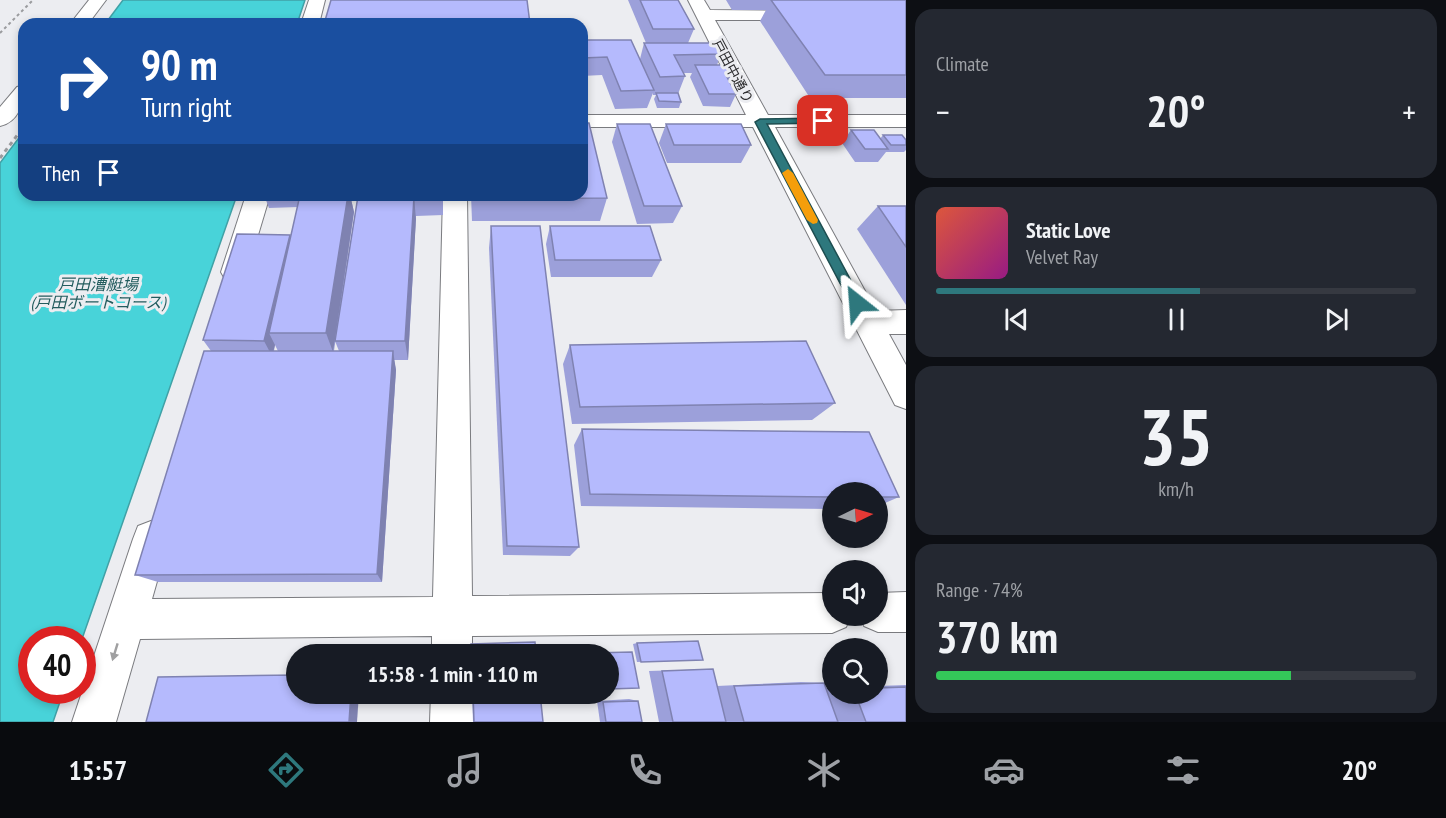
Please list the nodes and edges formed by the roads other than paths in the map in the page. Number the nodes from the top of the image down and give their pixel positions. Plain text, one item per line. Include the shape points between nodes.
1 (98, 0) edge
2 (317, 0) edge
3 (700, 8) edge
4 (823, 15) edge
5 (84, 18) edge
6 (312, 18) edge
7 (18, 98) edge
8 (0, 120) edge
9 (588, 121) edge
10 (906, 121) edge
11 (760, 122) junction
12 (256, 201) edge
13 (455, 201) edge
14 (226, 298) edge
15 (906, 322) edge
16 (868, 323) junction
17 (906, 395) edge
18 (158, 516) edge
19 (888, 612) edge
20 (906, 612) edge
21 (822, 614) edge
22 (126, 619) junction
23 (452, 635) edge
24 (452, 704) edge
25 (94, 722) edge
26 (452, 722) edge

1 - 5 street
2 - 6 street
3 - 4 street
3 - 11 street, 戸田中通り
7 - 8 street
9 - 11 street
10 - 11 street
11 - 16 street, 戸田中通り
12 - 14 street
13 - 23 street
15 - 16 street
16 - 17 street, 戸田中通り
18 - 22 street
19 - 20 street
21 - 23 street
22 - 23 street
22 -> 25 street
24 - 26 street

